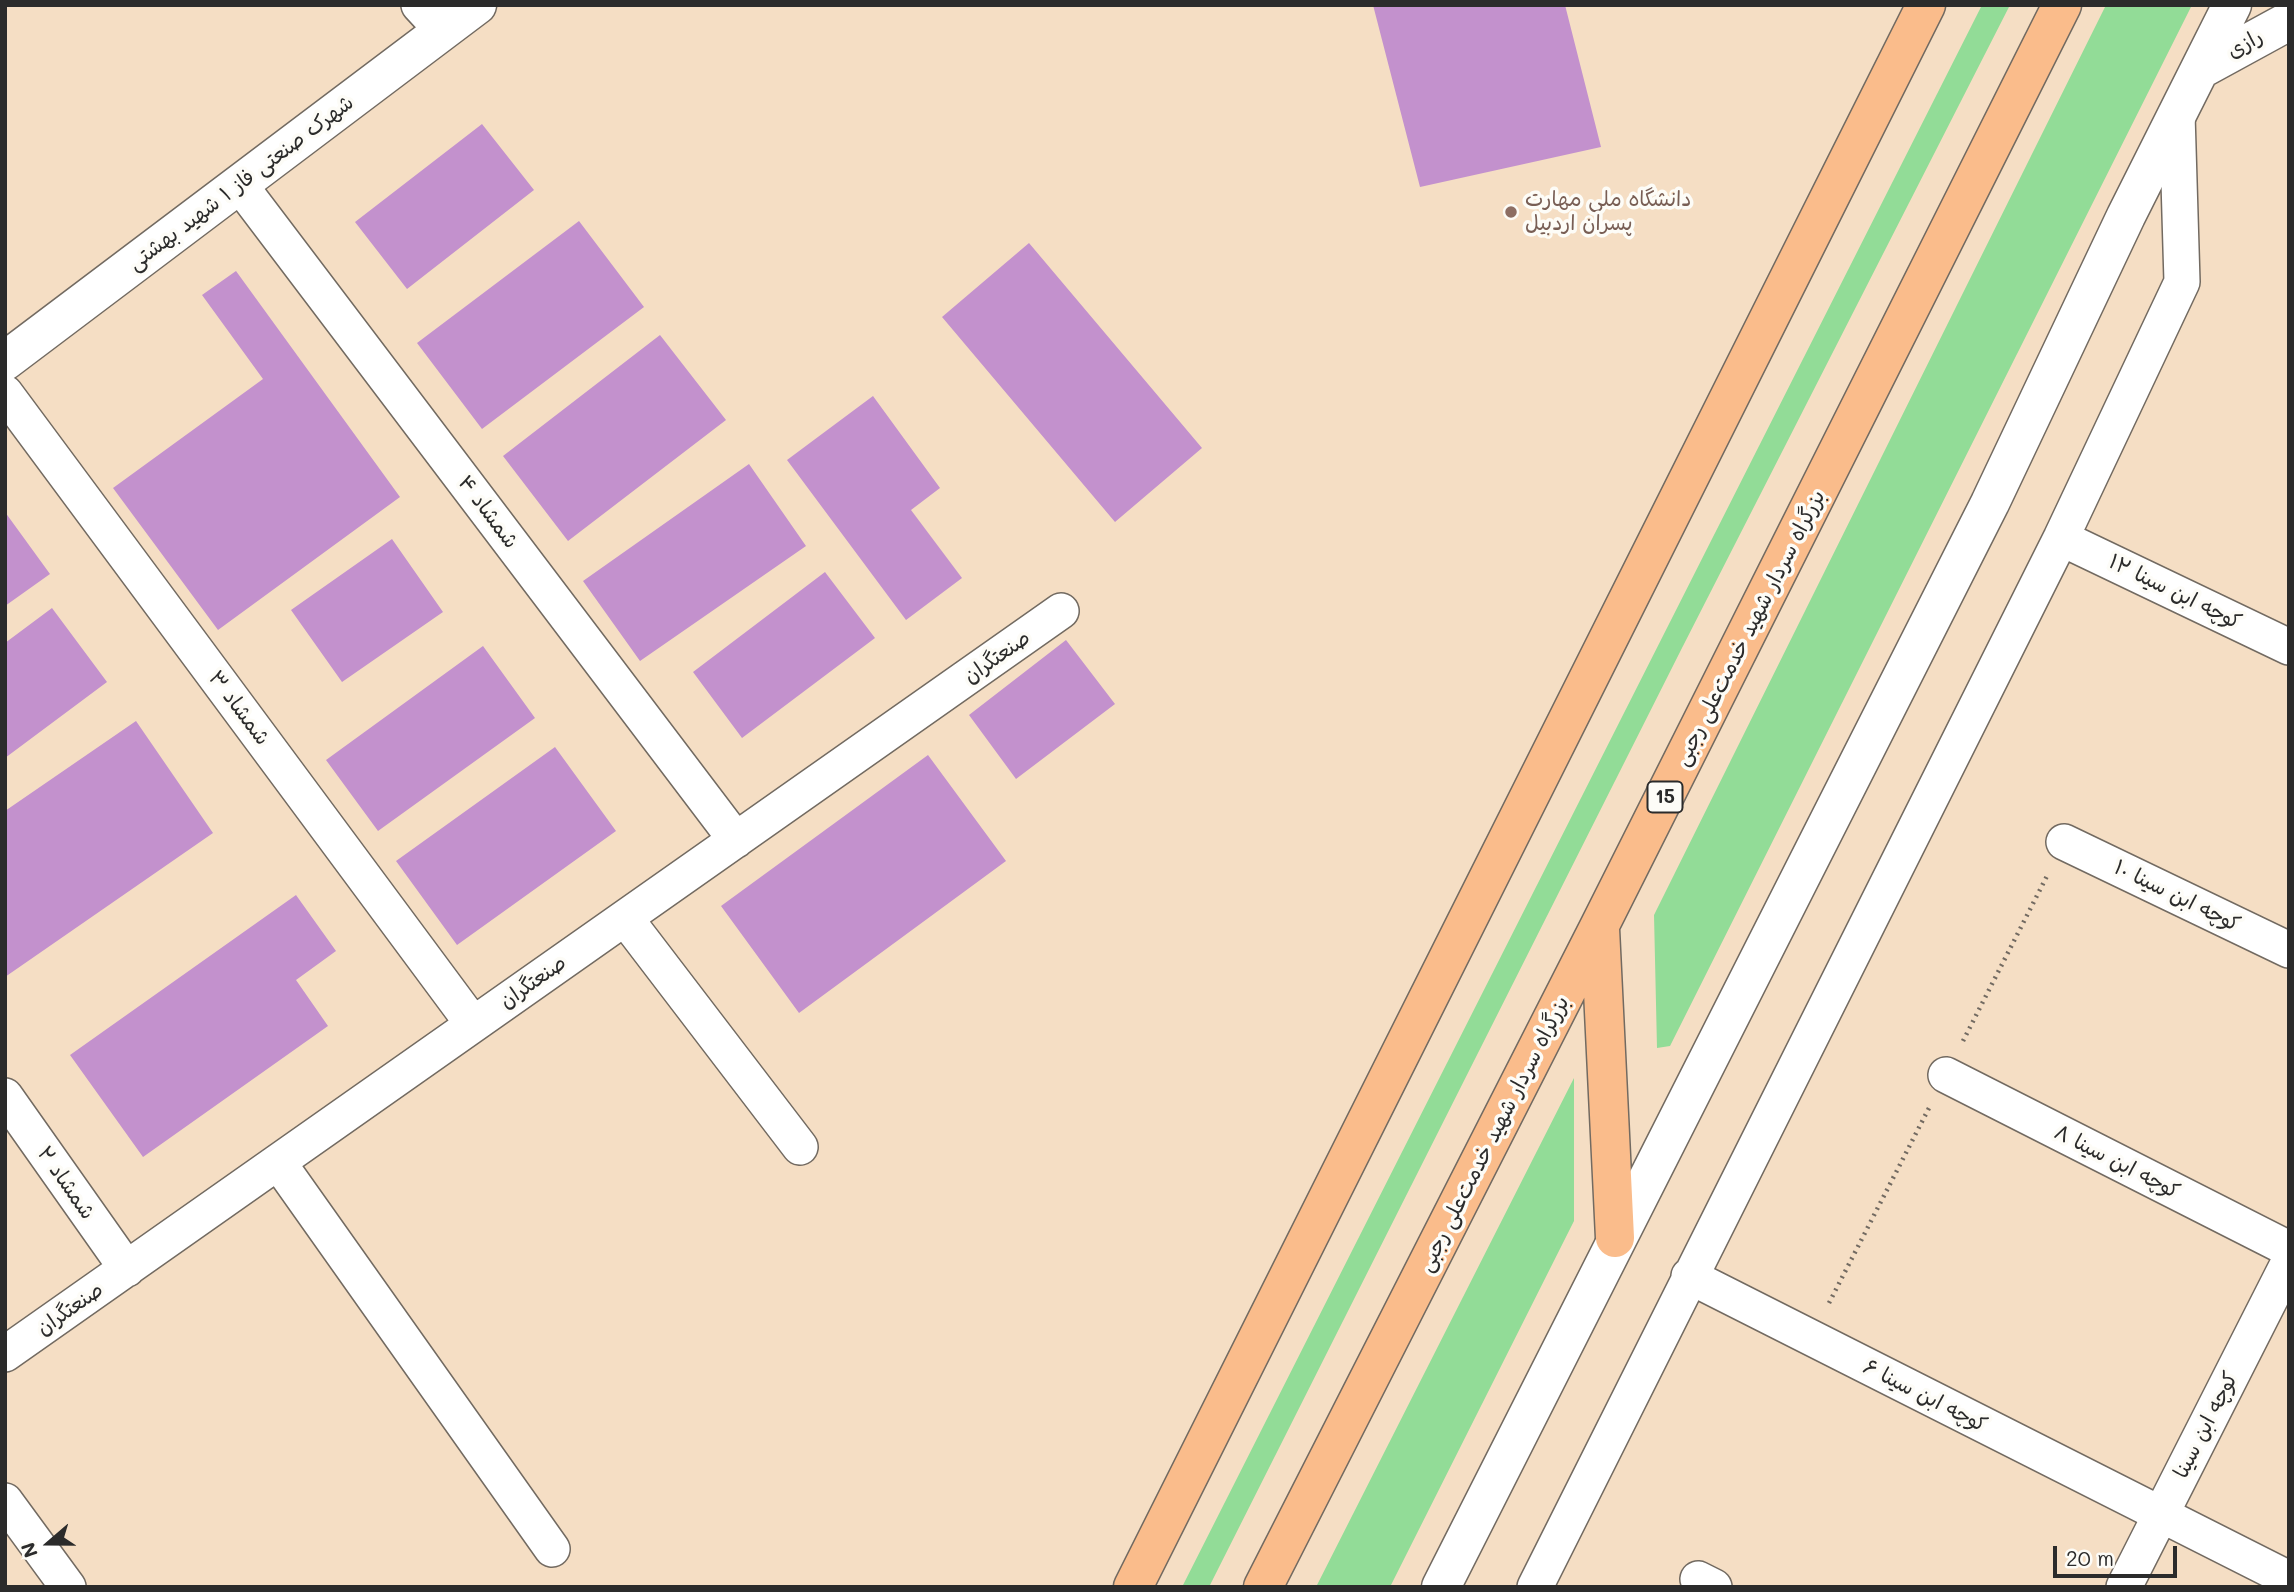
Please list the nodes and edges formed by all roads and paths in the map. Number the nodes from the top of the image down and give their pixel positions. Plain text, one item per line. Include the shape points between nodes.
1 (477, 5) edge
2 (1926, 5) edge
3 (2062, 5) edge
4 (2232, 5) edge
5 (431, 18) edge
6 (2289, 20) edge
7 (2201, 69) junction
8 (2178, 114) junction
9 (239, 184) junction
10 (5, 361) edge
11 (5, 393) edge
12 (2061, 538) junction
13 (1061, 611) dead end
14 (2289, 647) edge
15 (736, 840) junction
16 (2064, 842) dead end
17 (625, 918) junction
18 (1600, 927) junction
19 (2289, 950) edge
20 (473, 1024) junction
21 (1946, 1075) dead end
22 (5, 1096) edge
23 (800, 1147) dead end
24 (278, 1162) junction
25 (1615, 1238) junction
26 (2289, 1249) edge
27 (2289, 1262) edge
28 (127, 1269) junction
29 (1689, 1276) junction
30 (5, 1354) edge
31 (5, 1501) edge
32 (2160, 1516) junction
33 (552, 1549) dead end
34 (2289, 1579) edge
35 (68, 1587) edge
36 (1133, 1587) edge
37 (1263, 1587) edge
38 (1441, 1587) edge
39 (1535, 1587) edge
40 (2124, 1587) edge

1 - 5 street, شهرک صنعتی فاز ۱ شهید بهشتی
2 - 36 highway
3 - 18 highway, بزرگراه سردار شهید خدمت‌علی رجبی / 15
4 - 7 street
5 - 9 street, شهرک صنعتی فاز ۱ شهید بهشتی
6 - 7 street, رازی
7 - 8 street
8 - 12 street via 2182,282
8 - 25 street via 1983,516
9 - 10 street, شهرک صنعتی فاز ۱ شهید بهشتی
9 - 15 street, شمشاد ۴
11 - 20 street, شمشاد ۳
12 - 14 street, کوچه ابن سینا ۱۲
12 - 29 street
13 - 15 street, صنعتگران
15 - 17 street, صنعتگران
16 - 19 street, کوچه ابن سینا ۱۰
17 - 20 street, صنعتگران
17 - 23 street
18 - 25 highway
18 - 37 highway, بزرگراه سردار شهید خدمت‌علی رجبی / 15
20 - 24 street, صنعتگران
21 - 26 street, کوچه ابن سینا ۸
22 - 28 street, شمشاد ۲
24 - 28 street, صنعتگران
24 - 33 street
25 - 38 street
27 - 32 street, کوچه ابن سینا
28 - 30 street, صنعتگران
29 - 32 street, کوچه ابن سینا ۶
29 - 39 street
31 - 35 street
32 - 34 street, کوچه ابن سینا ۶
32 - 40 street, کوچه ابن سینا

